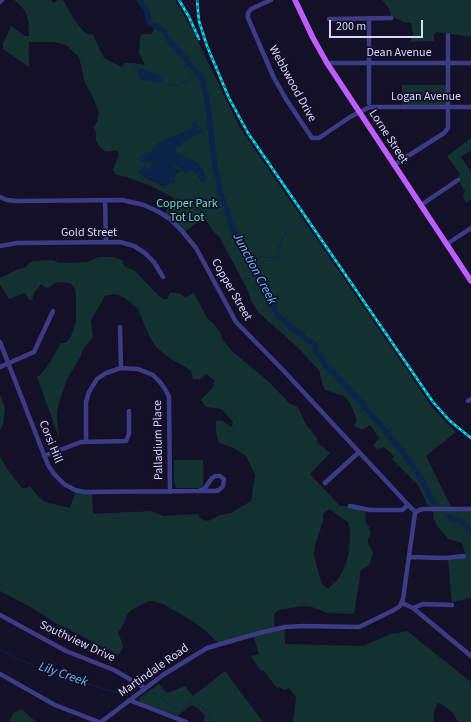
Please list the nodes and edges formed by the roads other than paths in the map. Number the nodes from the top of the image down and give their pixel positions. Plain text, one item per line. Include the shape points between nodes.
1 (271, 0) edge
2 (296, 0) edge
3 (369, 18) junction
4 (391, 18) dead end
5 (329, 19) dead end
6 (448, 35) dead end
7 (369, 62) junction
8 (326, 63) junction
9 (449, 63) junction
10 (471, 63) edge
11 (369, 103) dead end
12 (449, 107) junction
13 (471, 107) edge
14 (359, 112) junction
15 (394, 165) junction
16 (458, 180) dead end
17 (0, 197) edge
18 (105, 200) junction
19 (421, 205) junction
20 (471, 228) edge
21 (106, 241) junction
22 (447, 244) junction
23 (0, 246) edge
24 (163, 276) dead end
25 (471, 281) edge
26 (53, 311) dead end
27 (120, 327) dead end
28 (0, 342) edge
29 (8, 363) junction
30 (0, 367) edge
31 (121, 368) junction
32 (129, 411) dead end
33 (86, 442) junction
34 (359, 452) junction
35 (44, 456) junction
36 (325, 483) dead end
37 (200, 491) junction
38 (170, 492) junction
39 (408, 504) junction
40 (350, 506) dead end
41 (471, 509) edge
42 (416, 512) junction
43 (464, 556) dead end
44 (409, 557) junction
45 (402, 603) junction
46 (452, 605) dead end
47 (413, 608) junction
48 (0, 615) edge
49 (471, 656) edge
50 (0, 674) edge
51 (145, 688) junction
52 (129, 700) junction
53 (100, 722) edge
54 (186, 722) edge

1 - 14 street, Webbwood Drive via 251,9 248,18 274,78 310,136 314,139 319,138
2 - 8 main road, Lorne Street
3 - 4 street
3 - 5 street
3 - 7 street
6 - 9 street
7 - 8 street, Dean Avenue
7 - 9 street, Dean Avenue
7 - 11 street
8 - 14 main road, Lorne Street
9 - 10 street, Dean Avenue
9 - 12 street
12 - 13 street, Logan Avenue
12 - 14 street, Logan Avenue via 372,107
12 - 15 street via 447,130
14 - 15 main road, Lorne Street
15 - 19 main road, Lorne Street
16 - 19 street
17 - 18 street, Copper Street via 16,202
18 - 21 street
18 - 34 street, Copper Street via 130,201 144,205 159,212 176,225 196,248 236,322
19 - 22 main road, Lorne Street
20 - 22 street
21 - 23 street, Gold Street via 17,243
21 - 24 street, Gold Street via 124,243 141,250 152,259
22 - 25 main road, Lorne Street
26 - 29 street via 34,352
27 - 31 street
28 - 29 street, Corsi Hill
29 - 30 street
29 - 35 street, Corsi Hill
31 - 33 street, Palladium Place via 100,376 89,392 86,402
31 - 38 street, Palladium Place via 138,369 153,375 166,389 169,397
32 - 33 street via 129,434 126,441
33 - 35 street
34 - 36 street
34 - 39 street, Copper Street
35 - 38 street, Corsi Hill via 57,478 78,491
37 - 37 street, Corsi Hill via 206,488 215,476 224,479 224,486 219,490
37 - 38 street, Corsi Hill
39 - 40 street via 402,510 370,510
39 - 42 street, Copper Street
41 - 42 street via 424,509
42 - 44 street
43 - 44 street
44 - 45 street
45 - 47 street
45 - 51 street, Martindale Road via 394,610 358,627 285,627 212,646 178,664
46 - 47 street via 423,604
47 - 49 street
48 - 51 street, Southview Drive via 66,651 117,672
50 - 53 street via 55,705
51 - 52 street, Martindale Road
52 - 53 street, Martindale Road
52 - 54 street

